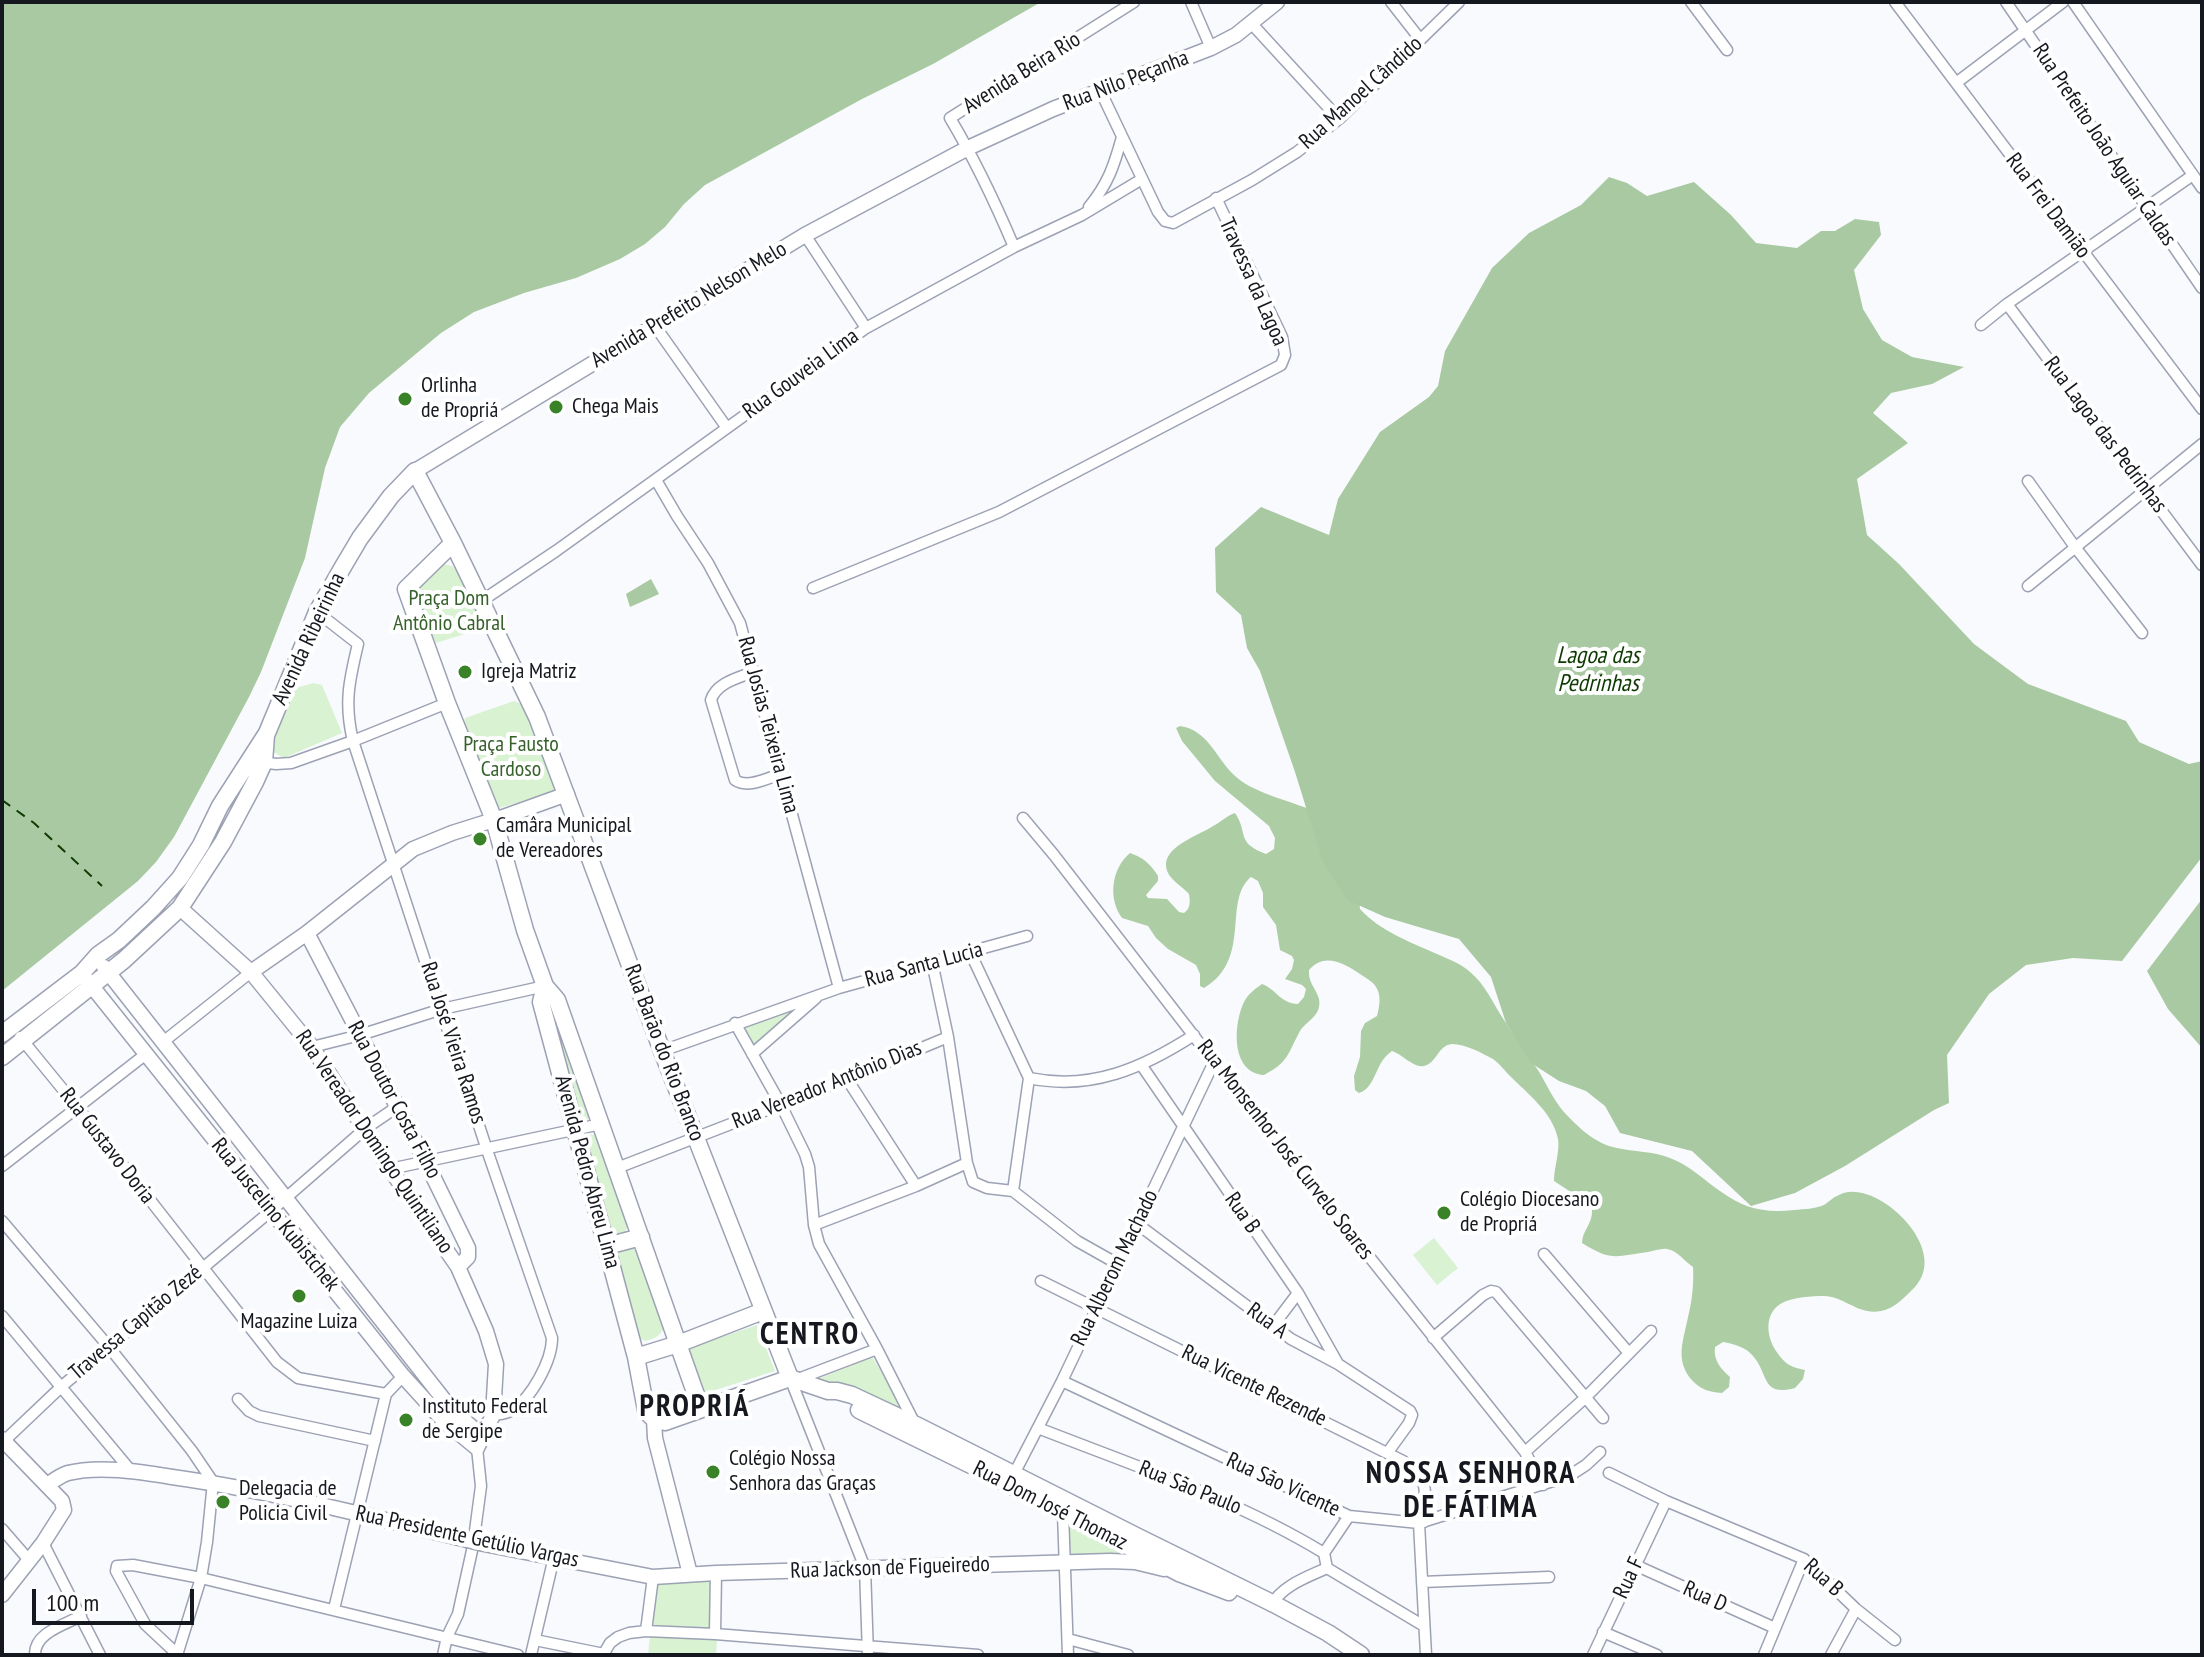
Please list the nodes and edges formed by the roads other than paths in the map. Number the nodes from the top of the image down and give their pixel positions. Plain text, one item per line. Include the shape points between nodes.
1 (1134, 2) edge
2 (1191, 2) edge
3 (1277, 2) edge
4 (1391, 2) edge
5 (1459, 2) edge
6 (1691, 2) edge
7 (1895, 2) edge
8 (2006, 2) edge
9 (2063, 2) edge
10 (2073, 2) edge
11 (1251, 23) junction
12 (2025, 31) junction
13 (1420, 39) junction
14 (1211, 48) junction
15 (1727, 50) dead end
16 (1956, 83) junction
17 (1100, 90) junction
18 (1339, 119) junction
19 (1122, 137) junction
20 (968, 148) junction
21 (2193, 175) junction
22 (1142, 179) junction
23 (2202, 188) edge
24 (1216, 198) junction
25 (2147, 208) junction
26 (1082, 215) junction
27 (805, 235) junction
28 (1014, 247) junction
29 (2082, 253) junction
30 (2202, 288) edge
31 (2007, 304) junction
32 (1981, 325) dead end
33 (655, 326) junction
34 (866, 328) junction
35 (2202, 409) edge
36 (727, 428) junction
37 (2202, 444) edge
38 (415, 471) junction
39 (656, 480) junction
40 (2028, 481) dead end
41 (2146, 490) junction
42 (453, 543) junction
43 (2075, 547) junction
44 (2202, 565) edge
45 (2028, 586) dead end
46 (813, 588) dead end
47 (480, 602) junction
48 (317, 612) junction
49 (2142, 633) dead end
50 (753, 672) junction
51 (447, 703) junction
52 (353, 741) junction
53 (256, 760) junction
54 (781, 774) junction
55 (567, 794) junction
56 (1023, 818) dead end
57 (494, 820) junction
58 (395, 864) junction
59 (180, 908) junction
60 (307, 933) junction
61 (1027, 936) dead end
62 (970, 952) junction
63 (98, 955) junction
64 (932, 962) junction
65 (251, 972) junction
66 (82, 973) junction
67 (107, 973) junction
68 (545, 986) junction
69 (93, 987) junction
70 (839, 988) junction
71 (820, 994) junction
72 (442, 1009) junction
73 (148, 1022) junction
74 (735, 1023) junction
75 (7, 1030) edge
76 (360, 1035) junction
77 (1194, 1035) junction
78 (132, 1037) junction
79 (948, 1037) junction
80 (23, 1040) junction
81 (163, 1042) junction
82 (312, 1047) junction
83 (662, 1051) junction
84 (146, 1054) junction
85 (752, 1054) junction
86 (2, 1057) edge
87 (1214, 1062) junction
88 (1142, 1066) junction
89 (1029, 1078) junction
90 (847, 1079) junction
91 (781, 1105) junction
92 (397, 1107) junction
93 (78, 1108) junction
94 (601, 1124) junction
95 (366, 1128) junction
96 (1183, 1128) junction
97 (575, 1129) junction
98 (697, 1137) junction
99 (487, 1150) junction
100 (426, 1162) junction
101 (967, 1163) junction
102 (2, 1166) edge
103 (617, 1168) junction
104 (390, 1169) junction
105 (916, 1186) junction
106 (1013, 1191) junction
107 (286, 1197) junction
108 (272, 1210) junction
109 (2, 1221) edge
110 (1136, 1223) junction
111 (814, 1225) junction
112 (641, 1237) junction
113 (607, 1246) junction
114 (1544, 1254) dead end
115 (1116, 1263) junction
116 (202, 1267) junction
117 (458, 1267) junction
118 (1041, 1281) dead end
119 (1298, 1293) junction
120 (1096, 1307) junction
121 (763, 1311) junction
122 (2, 1316) edge
123 (1273, 1326) junction
124 (1651, 1331) dead end
125 (1433, 1338) junction
126 (678, 1344) junction
127 (109, 1347) junction
128 (877, 1349) junction
129 (1628, 1352) junction
130 (636, 1357) junction
131 (1338, 1364) junction
132 (403, 1376) junction
133 (793, 1379) junction
134 (1062, 1381) junction
135 (62, 1386) junction
136 (386, 1394) junction
137 (1585, 1398) junction
138 (238, 1399) dead end
139 (701, 1409) junction
140 (448, 1415) junction
141 (493, 1415) junction
142 (1603, 1418) dead end
143 (654, 1419) junction
144 (1038, 1428) junction
145 (918, 1433) junction
146 (3, 1441) edge
147 (375, 1441) junction
148 (479, 1442) junction
149 (1388, 1452) junction
150 (1525, 1452) junction
151 (1600, 1452) dead end
152 (131, 1471) junction
153 (1609, 1473) dead end
154 (1014, 1474) junction
155 (213, 1482) junction
156 (47, 1485) junction
157 (1543, 1485) junction
158 (1666, 1501) junction
159 (1063, 1506) junction
160 (358, 1513) junction
161 (1349, 1516) junction
162 (1422, 1522) junction
163 (2, 1529) edge
164 (43, 1543) junction
165 (475, 1543) junction
166 (1137, 1544) junction
167 (1324, 1553) junction
168 (554, 1557) junction
169 (28, 1559) junction
170 (1804, 1559) junction
171 (1065, 1563) junction
172 (1635, 1565) junction
173 (865, 1568) junction
174 (1327, 1568) junction
175 (716, 1573) junction
176 (1179, 1573) junction
177 (690, 1574) junction
178 (653, 1577) junction
179 (1549, 1577) dead end
180 (201, 1578) junction
181 (1422, 1582) junction
182 (2, 1595) edge
183 (1271, 1605) junction
184 (334, 1609) junction
185 (1856, 1609) junction
186 (81, 1616) junction
187 (1424, 1626) junction
188 (1775, 1628) junction
189 (646, 1631) junction
190 (1603, 1632) junction
191 (715, 1634) junction
192 (447, 1637) junction
193 (1068, 1639) junction
194 (535, 1640) junction
195 (1895, 1640) dead end
196 (868, 1651) edge
197 (499, 1653) edge
198 (177, 1654) edge
199 (604, 1654) edge
200 (35, 1655) edge
201 (100, 1655) edge
202 (443, 1655) edge
203 (518, 1655) edge
204 (531, 1655) edge
205 (978, 1655) edge
206 (1068, 1655) edge
207 (1128, 1655) edge
208 (1361, 1655) edge
209 (1426, 1655) edge
210 (1593, 1655) edge
211 (1657, 1655) edge
212 (1764, 1655) edge
213 (1831, 1655) edge

1 - 20 street, Avenida Beira Rio via 950,118
2 - 14 street
3 - 11 street, Rua Nilo Peçanha
4 - 13 street
5 - 13 street, Rua Manoel Cândido
6 - 15 street
7 - 16 street, Rua Frei Damião
8 - 12 street, Rua Prefeito João Aguiar Caldas
9 - 12 street
10 - 21 street
11 - 14 street, Rua Nilo Peçanha
11 - 18 street
12 - 16 street
12 - 25 street, Rua Prefeito João Aguiar Caldas
13 - 18 street, Rua Manoel Cândido
14 - 17 street, Rua Nilo Peçanha
16 - 29 street, Rua Frei Damião
17 - 19 street
17 - 20 street, Rua Nilo Peçanha
18 - 24 street, Rua Manoel Cândido via 1297,152
19 - 22 street
19 - 26 street via 1112,172
20 - 27 street, Avenida Prefeito Nelson Melo
20 - 28 street
21 - 23 street
21 - 25 street
22 - 24 street, Rua Manoel Cândido via 1169,223
22 - 26 street, Rua Gouveia Lima
24 - 46 street, Travessa da Lagoa via 1282,337 1281,365 999,512
25 - 29 street
25 - 30 street, Rua Prefeito João Aguiar Caldas
26 - 28 street, Rua Gouveia Lima
27 - 33 street, Avenida Prefeito Nelson Melo
27 - 34 street
28 - 34 street, Rua Gouveia Lima
29 - 31 street
29 - 35 street, Rua Frei Damião
31 - 32 street
31 - 41 street, Rua Lagoa das Pedrinhas
33 - 36 street
33 - 38 street, Avenida Prefeito Nelson Melo
34 - 36 street, Rua Gouveia Lima
36 - 39 street, Rua Gouveia Lima
37 - 41 street
38 - 42 main road
38 - 48 main road, Avenida Ribeirinha via 360,538
39 - 47 street, Rua Gouveia Lima
39 - 50 street, Rua Josias Teixeira Lima via 740,623
40 - 43 street
41 - 43 street
41 - 44 street, Rua Lagoa das Pedrinhas
42 - 47 main road
42 - 51 main road via 406,589
43 - 45 street
43 - 49 street
47 - 55 main road via 537,717
48 - 52 street, Rua José Vieira Ramos via 358,644 348,686
48 - 53 main road, Avenida Ribeirinha
50 - 54 street, Rua Josias Teixeira Lima
50 - 54 street via 719,687 711,700 735,780 742,784
51 - 52 street
51 - 57 main road
52 - 53 street via 291,763
52 - 58 street, Rua José Vieira Ramos
53 - 59 main road via 223,842
53 - 63 main road via 220,806 180,878
54 - 70 street, Rua Josias Teixeira Lima
55 - 57 street
55 - 83 main road, Rua Barão do Rio Branco
56 - 77 street, Rua Monsenhor José Curvelo Soares
57 - 58 street via 427,842
57 - 68 main road, Avenida Pedro Abreu Lima
58 - 60 street
58 - 72 street, Rua José Vieira Ramos
59 - 65 street, Rua Vereador Domingo Quintiliano
59 - 67 main road
60 - 65 street
60 - 76 street, Rua Doutor Costa Filho
61 - 62 street, Rua Santa Lucia
62 - 64 street, Rua Santa Lucia
62 - 89 street
63 - 66 main road
63 - 67 street, Rua Juscelino Kubistchek
64 - 70 street, Rua Santa Lucia
64 - 79 street
65 - 81 street
65 - 82 street, Rua Vereador Domingo Quintiliano
66 - 69 street, Rua Juscelino Kubistchek
66 - 75 main road
67 - 69 main road
67 - 73 street, Rua Juscelino Kubistchek
68 - 72 street
68 - 94 main road, Avenida Pedro Abreu Lima via 557,1000
68 - 97 main road, Avenida Pedro Abreu Lima via 541,1002
69 - 78 street, Rua Juscelino Kubistchek
69 - 80 main road
70 - 71 street, Rua Santa Lucia
71 - 74 street, Rua Santa Lucia
71 - 85 street
72 - 76 street
72 - 99 street, Rua José Vieira Ramos
73 - 78 street
73 - 81 street, Rua Juscelino Kubistchek
74 - 83 street, Rua Santa Lucia
74 - 85 street
75 - 80 street, Rua Gustavo Doria
76 - 82 street
76 - 92 street, Rua Doutor Costa Filho
77 - 87 street, Rua Monsenhor José Curvelo Soares
77 - 88 street
78 - 84 street, Rua Juscelino Kubistchek
79 - 90 street, Rua Vereador Antônio Dias
79 - 101 street
80 - 86 main road
80 - 93 street, Rua Gustavo Doria
81 - 107 street, Rua Juscelino Kubistchek
82 - 95 street, Rua Vereador Domingo Quintiliano
83 - 98 main road, Rua Barão do Rio Branco
84 - 93 street
84 - 108 street, Rua Juscelino Kubistchek
85 - 91 street
87 - 96 street, Rua Alberom Machado
87 - 125 street, Rua Monsenhor José Curvelo Soares
88 - 89 street via 1082,1081
88 - 96 street, Rua B
89 - 106 street
90 - 91 street, Rua Vereador Antônio Dias
90 - 105 street
91 - 98 street, Rua Vereador Antônio Dias
91 - 111 street via 809,1167
92 - 95 street
92 - 100 street, Rua Doutor Costa Filho
93 - 102 street
93 - 116 street, Rua Gustavo Doria
94 - 97 street
94 - 103 main road, Avenida Pedro Abreu Lima
95 - 104 street, Rua Vereador Domingo Quintiliano
95 - 107 street
96 - 110 street, Rua Alberom Machado
96 - 119 street, Rua B
97 - 99 street
97 - 113 main road, Avenida Pedro Abreu Lima
98 - 103 street, Rua Vereador Antônio Dias
98 - 121 main road, Rua Barão do Rio Branco
99 - 100 street
99 - 141 street, Rua José Vieira Ramos via 553,1343 524,1401 505,1414
100 - 104 street
100 - 117 street, Rua Doutor Costa Filho via 468,1248 468,1257
101 - 105 street
101 - 106 street via 975,1185
103 - 112 main road, Avenida Pedro Abreu Lima
104 - 117 street, Rua Vereador Domingo Quintiliano
105 - 111 street
106 - 115 street via 1077,1241
107 - 108 street, Travessa Capitão Zezé
107 - 140 street, Rua Juscelino Kubistchek
108 - 116 street, Travessa Capitão Zezé
108 - 132 street, Rua Juscelino Kubistchek
109 - 127 street
110 - 115 street, Rua Alberom Machado
110 - 123 street, Rua A
111 - 128 street via 827,1261
112 - 113 main road
112 - 126 main road, Avenida Pedro Abreu Lima
113 - 130 main road, Avenida Pedro Abreu Lima
114 - 129 street
115 - 120 street, Rua Alberom Machado
116 - 127 street, Travessa Capitão Zezé
116 - 136 street, Rua Gustavo Doria via 289,1372 316,1383
117 - 141 street, Rua Vereador Domingo Quintiliano via 494,1354
118 - 120 street, Rua Vicente Rezende
119 - 123 street
119 - 131 street, Rua B
120 - 134 street, Rua Alberom Machado
120 - 149 street, Rua Vicente Rezende
121 - 126 main road
121 - 133 main road, Rua Barão do Rio Branco
122 - 135 street
123 - 131 street, Rua A
124 - 129 street
125 - 137 street via 1494,1291
125 - 150 street, Rua Monsenhor José Curvelo Soares
126 - 130 main road
126 - 139 main road, Avenida Pedro Abreu Lima
127 - 135 street, Travessa Capitão Zezé
127 - 155 street
128 - 133 street
128 - 145 street
129 - 137 street
130 - 143 main road, Avenida Pedro Abreu Lima via 646,1410
131 - 149 street, Rua A via 1412,1415
132 - 136 street
132 - 140 street, Rua Juscelino Kubistchek
133 - 139 main road
133 - 145 main road via 852,1395
133 - 173 street
134 - 144 street, Rua Alberom Machado
134 - 161 street, Rua São Vicente
135 - 146 street, Travessa Capitão Zezé
135 - 152 street
136 - 147 street
137 - 142 street
137 - 150 street
138 - 147 street via 259,1416
139 - 143 main road via 665,1422
140 - 148 street, Rua Juscelino Kubistchek
141 - 148 street
143 - 177 street
144 - 154 street, Rua Alberom Machado
144 - 167 street, Rua São Paulo via 1243,1509
145 - 154 main road, Rua Dom José Thomaz
145 - 159 main road, Rua Dom José Thomaz
146 - 156 street
147 - 160 street
148 - 165 street
149 - 162 street, Rua Vicente Rezende via 1422,1477
150 - 157 street, Rua Monsenhor José Curvelo Soares
151 - 157 street, Rua São Vicente via 1569,1476
152 - 155 street, Rua Presidente Getúlio Vargas
152 - 156 street, Rua Presidente Getúlio Vargas via 66,1473
153 - 158 street, Rua B
154 - 159 main road, Rua Dom José Thomaz
155 - 160 street, Rua Presidente Getúlio Vargas
155 - 180 street
156 - 164 street via 64,1510
157 - 162 street, Rua São Vicente
158 - 170 street, Rua B
158 - 172 street, Rua F
159 - 166 main road
159 - 171 street
160 - 165 street, Rua Presidente Getúlio Vargas
160 - 184 street
161 - 162 street, Rua São Vicente
161 - 167 street
162 - 181 street
163 - 169 street
164 - 169 street
164 - 186 street
165 - 168 street, Rua Presidente Getúlio Vargas
165 - 192 street
166 - 176 main road, Rua Dom José Thomaz
166 - 183 main road
167 - 174 street
168 - 178 street, Rua Presidente Getúlio Vargas
168 - 194 street
169 - 182 street
170 - 185 street, Rua B
170 - 188 street
171 - 173 street, Rua Jackson de Figueiredo
171 - 176 street, Rua Jackson de Figueiredo via 1135,1562
171 - 193 street
172 - 188 street, Rua D
172 - 190 street, Rua F
173 - 175 street, Rua Jackson de Figueiredo
173 - 196 street
174 - 183 street via 1280,1593
174 - 187 street
175 - 177 street, Rua Jackson de Figueiredo
175 - 191 street
176 - 183 main road, Rua Dom José Thomaz
177 - 178 street, Rua Presidente Getúlio Vargas
178 - 189 street
179 - 181 street
180 - 184 street
180 - 198 street
180 - 198 street via 133,1565 116,1568 145,1624
181 - 187 street
183 - 208 main road
184 - 192 street
185 - 195 street, Rua B
185 - 213 street
186 - 200 street via 39,1639
186 - 201 street
187 - 209 street
188 - 212 street
189 - 191 street
189 - 199 street via 618,1637
190 - 210 street, Rua F
190 - 211 street
191 - 196 street
192 - 197 street
192 - 202 street
193 - 206 street
193 - 207 street
194 - 199 street
194 - 204 street
196 - 205 street
197 - 203 street

